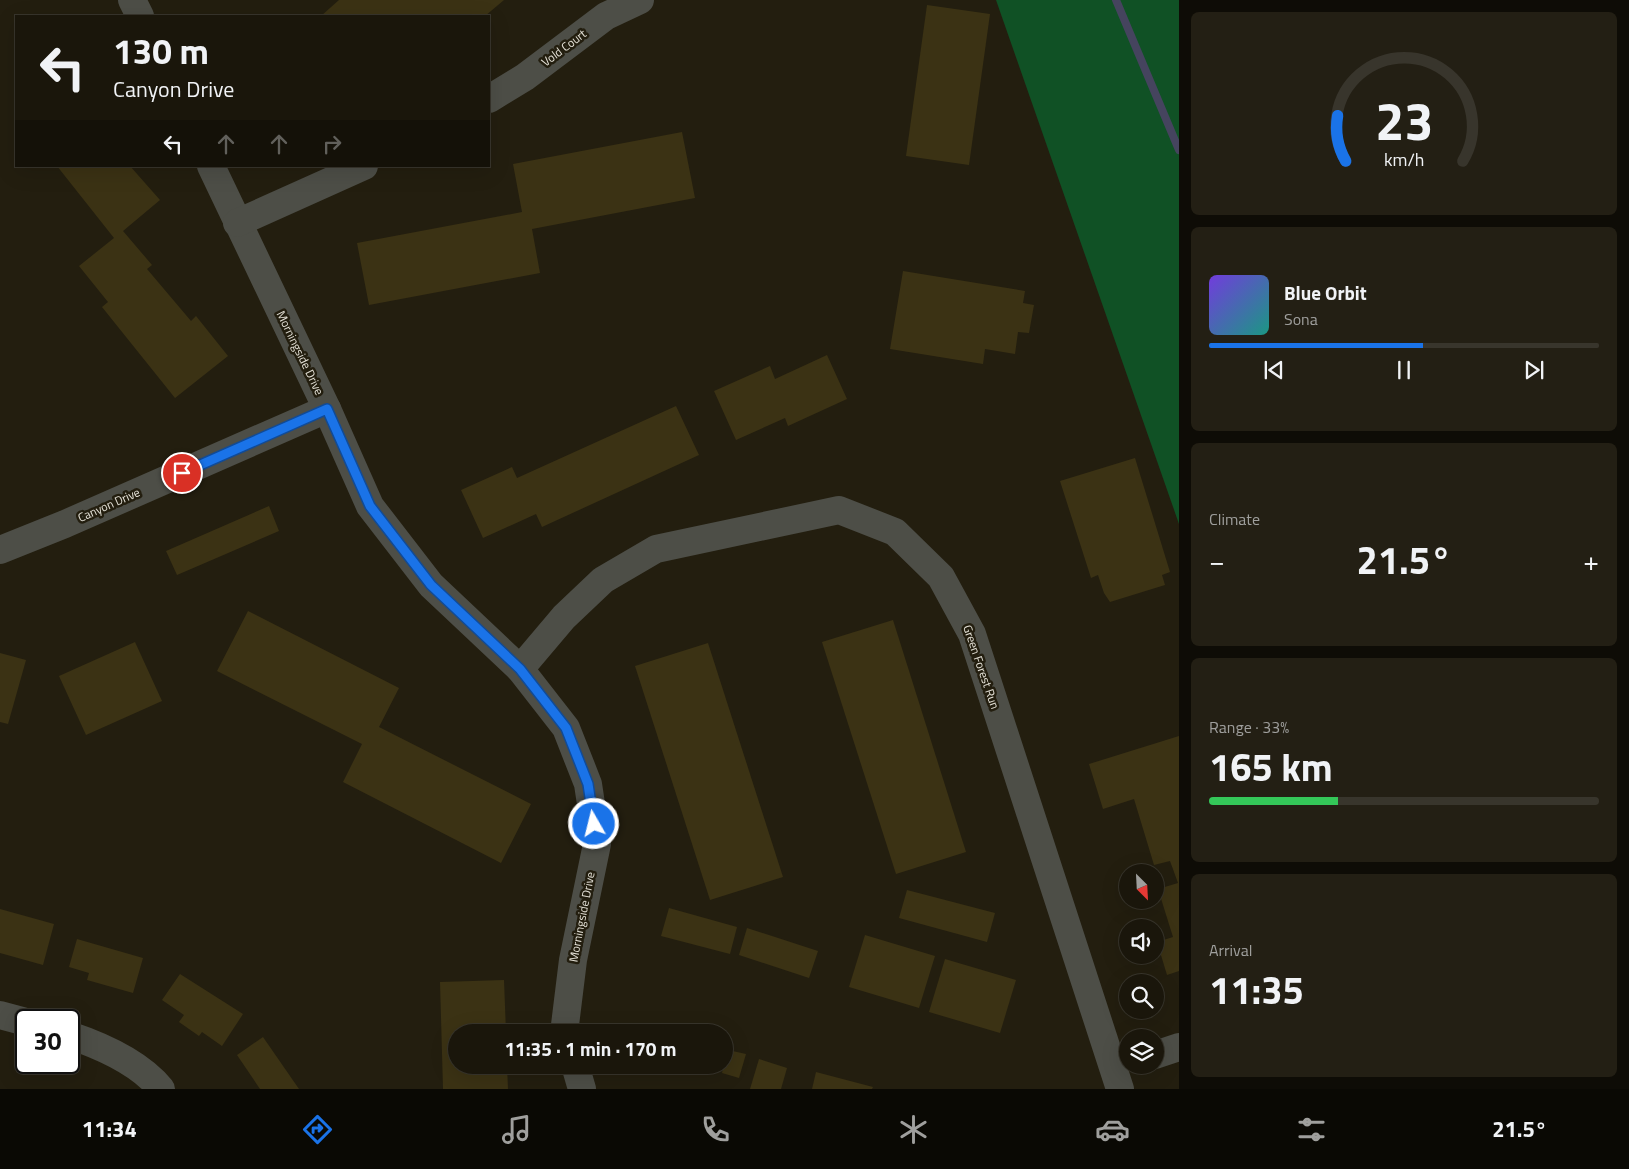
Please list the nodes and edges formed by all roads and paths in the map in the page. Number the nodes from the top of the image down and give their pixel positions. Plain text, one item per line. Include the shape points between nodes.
1 (132, 0) edge
2 (640, 0) edge
3 (140, 15) edge
4 (490, 98) edge
5 (211, 167) edge
6 (362, 167) edge
7 (237, 223) junction
8 (327, 409) junction
9 (0, 550) edge
10 (520, 669) junction
11 (0, 1015) edge
12 (15, 1019) edge
13 (565, 1024) edge
14 (80, 1039) edge
15 (1179, 1047) edge
16 (1164, 1053) edge
17 (578, 1074) edge
18 (1121, 1075) edge
19 (158, 1084) edge
20 (582, 1089) edge

1 - 3 street
2 - 4 street, Vold Court via 606,16 525,77
5 - 7 street, Morningside Drive
6 - 7 street
7 - 8 street, Morningside Drive
8 - 9 street, Canyon Drive
8 - 10 street, Morningside Drive via 370,506 431,585
10 - 13 street, Morningside Drive via 566,728 588,784 596,844 572,966
10 - 18 street, Green Forest Run via 564,617 603,580 656,549 839,510 895,532 941,578 972,634
11 - 12 street
14 - 19 street via 117,1054
15 - 16 street
17 - 20 street

